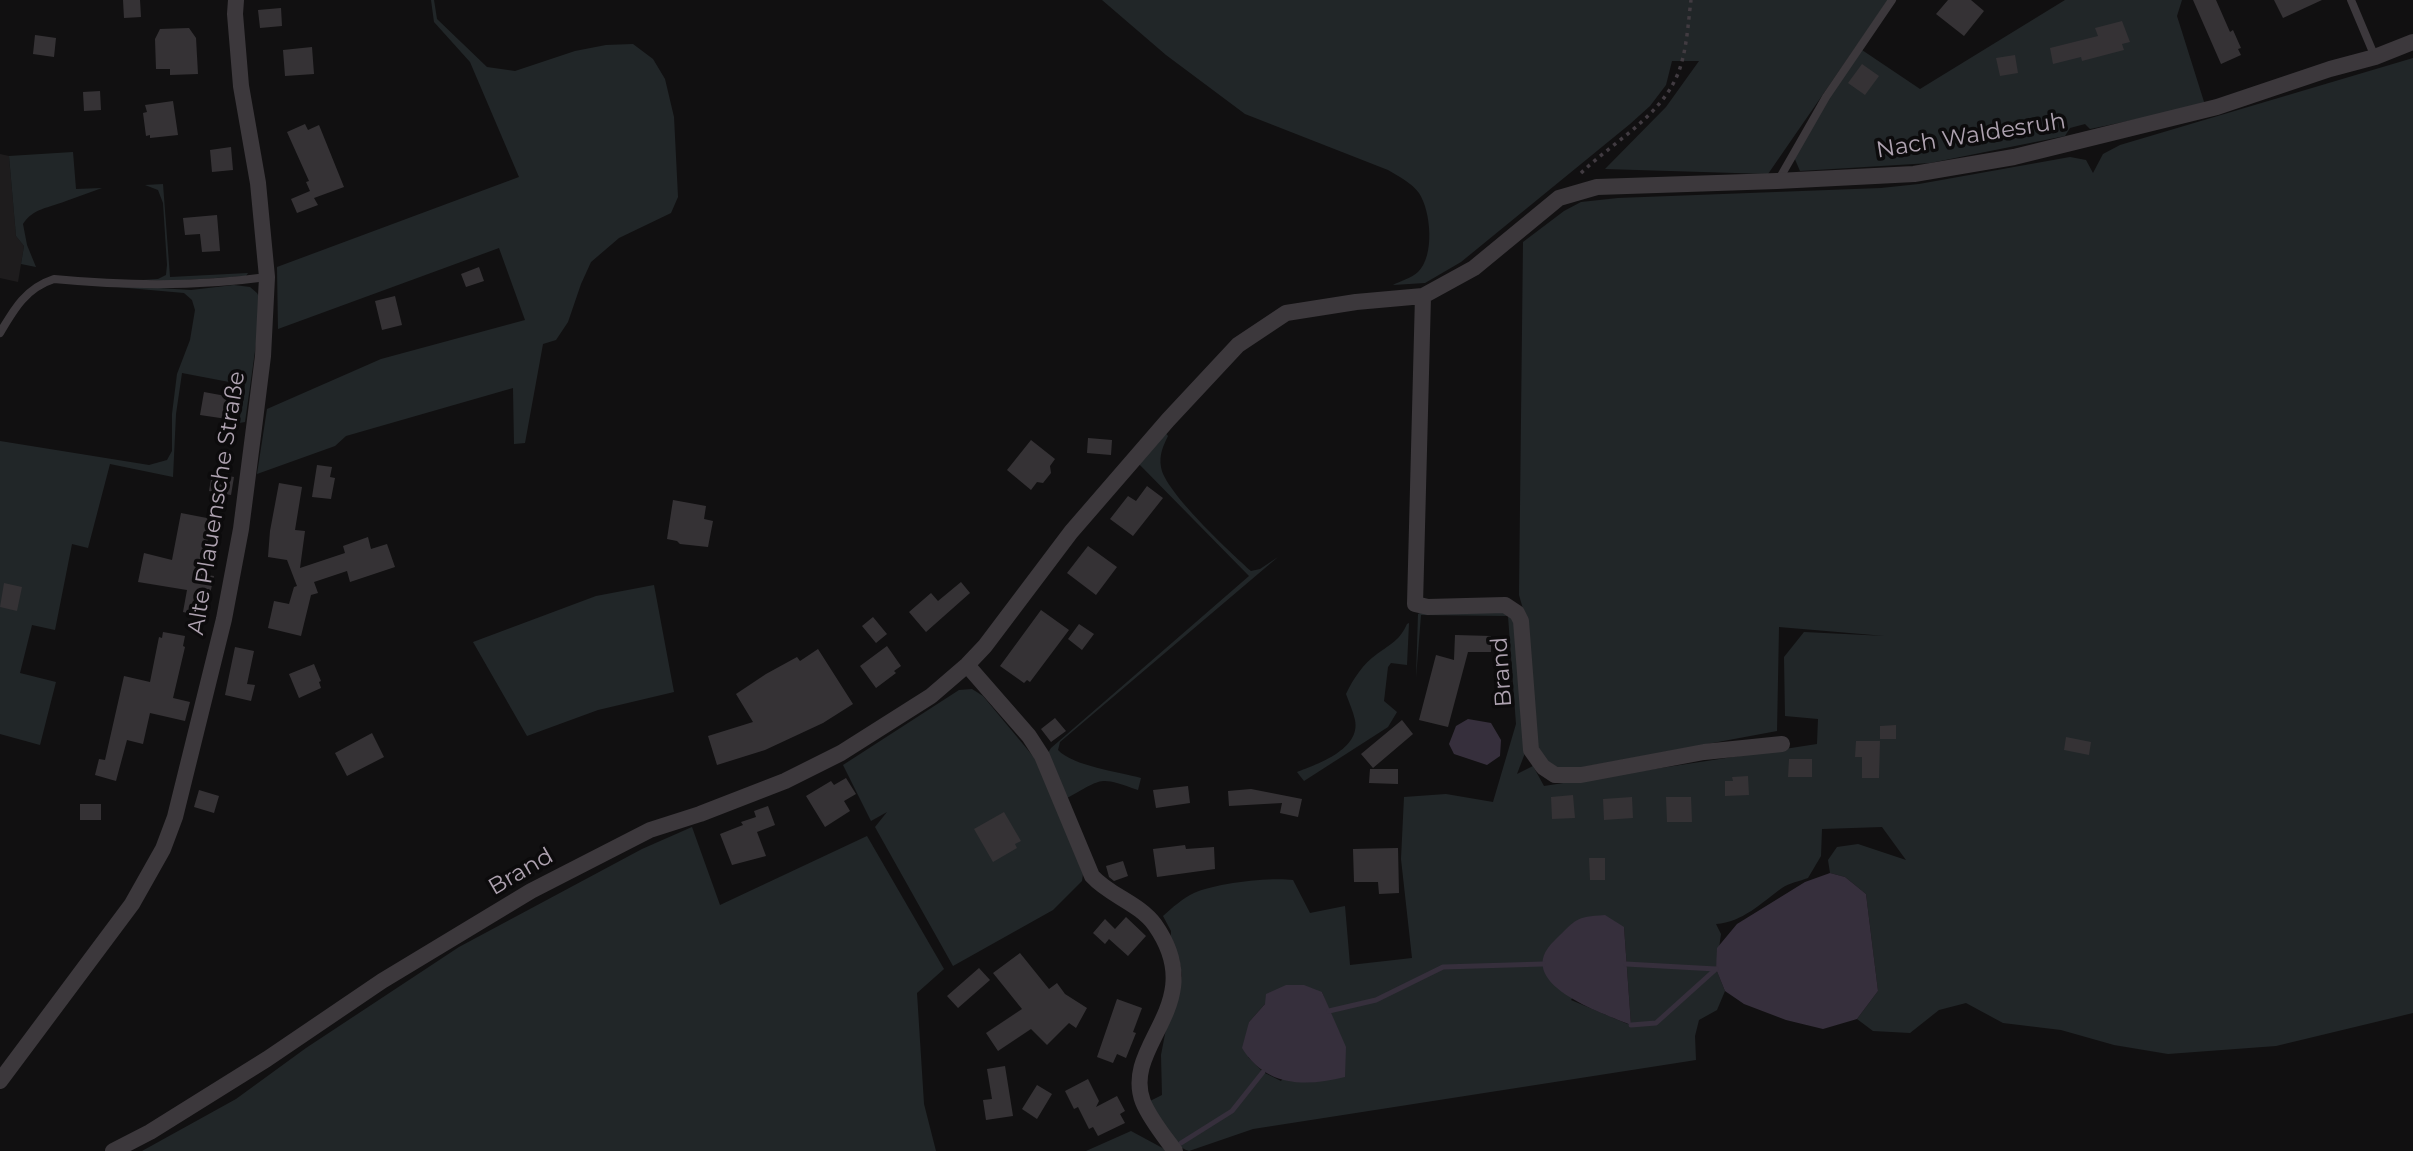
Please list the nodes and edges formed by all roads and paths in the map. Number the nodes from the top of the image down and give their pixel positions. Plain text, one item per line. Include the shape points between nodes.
1 (236, 0) edge
2 (1690, 0) edge
3 (1892, 0) edge
4 (2351, 0) edge
5 (2413, 42) edge
6 (2375, 57) junction
7 (1777, 181) junction
8 (1559, 198) junction
9 (267, 277) junction
10 (1423, 296) junction
11 (0, 333) edge
12 (967, 666) junction
13 (1783, 744) dead end
14 (0, 1081) edge
15 (113, 1151) edge
16 (1175, 1151) edge

1 - 9 street, Alte Plauensche Straße via 241,86 258,183
2 - 8 path via 1686,47 1673,84 1655,108 1598,156
3 - 7 lane via 1826,97
4 - 6 lane
5 - 6 street, Nach Waldesruh
6 - 7 street, Nach Waldesruh via 2217,107 2014,157 1914,174
7 - 8 street, Nach Waldesruh via 1597,187
8 - 10 street, Brand via 1474,268
9 - 11 lane via 158,286 54,279 26,295
9 - 14 street, Alte Plauensche Straße via 263,356 241,529 224,620 175,817 132,904
10 - 12 street, Brand via 1286,313 1238,345 1128,463
10 - 13 street, Brand via 1415,604 1505,605 1517,613 1531,750 1536,760 1555,775 1581,775 1704,752
12 - 15 street, Brand via 931,696 841,753 785,781 650,830 531,891
12 - 16 street via 1042,756 1092,876 1149,918 1172,957 1175,971 1170,1003 1145,1059 1140,1088 1142,1101

